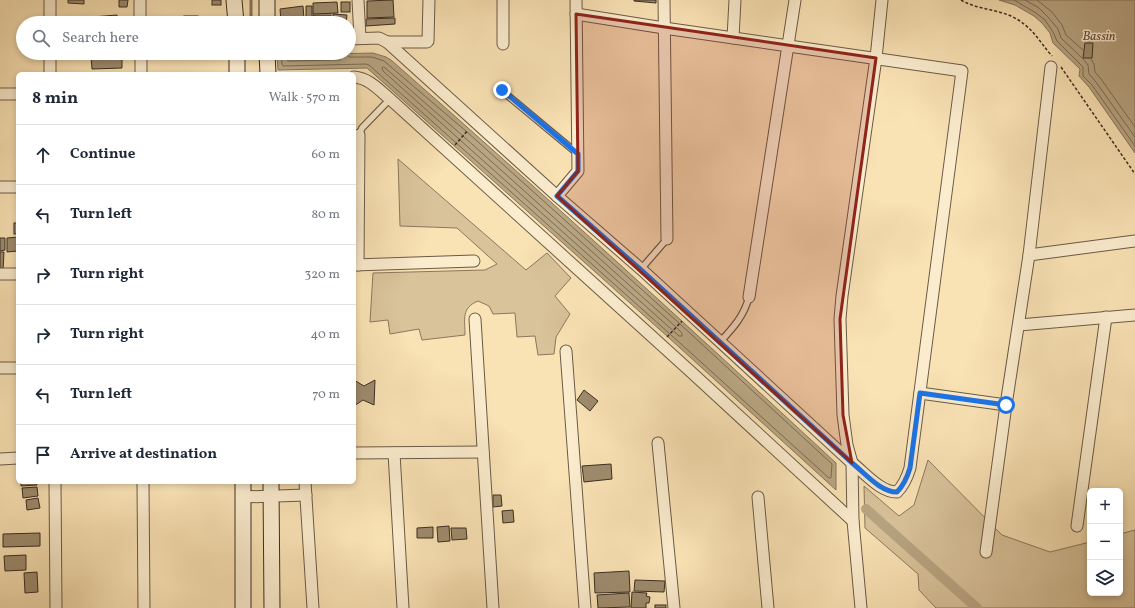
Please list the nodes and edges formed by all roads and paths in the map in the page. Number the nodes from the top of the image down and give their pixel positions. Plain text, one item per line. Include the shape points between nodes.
1 (50, 0) edge
2 (140, 0) edge
3 (234, 0) edge
4 (267, 0) edge
5 (358, 0) edge
6 (429, 0) edge
7 (502, 0) edge
8 (576, 0) edge
9 (664, 0) edge
10 (735, 0) edge
11 (795, 0) edge
12 (882, 0) edge
13 (576, 14) junction
14 (50, 16) edge
15 (140, 16) edge
16 (235, 16) edge
17 (267, 16) edge
18 (356, 19) edge
19 (664, 28) junction
20 (356, 38) edge
21 (733, 38) junction
22 (388, 42) junction
23 (503, 44) dead end
24 (789, 45) junction
25 (876, 58) junction
26 (50, 60) edge
27 (140, 60) edge
28 (237, 60) edge
29 (267, 60) edge
30 (1051, 68) dead end
31 (50, 72) edge
32 (141, 72) edge
33 (237, 72) edge
34 (268, 72) edge
35 (356, 77) edge
36 (502, 90) dead end
37 (0, 94) edge
38 (16, 94) edge
39 (390, 99) junction
40 (469, 129) dead end
41 (359, 135) joint
42 (454, 146) dead end
43 (578, 154) junction
44 (0, 187) edge
45 (16, 187) edge
46 (557, 196) junction
47 (667, 239) joint
48 (1135, 241) edge
49 (1029, 255) junction
50 (474, 261) dead end
51 (356, 265) edge
52 (641, 270) junction
53 (0, 274) edge
54 (16, 274) edge
55 (749, 297) joint
56 (1135, 315) edge
57 (1106, 317) junction
58 (475, 320) dead end
59 (682, 321) dead end
60 (1019, 325) junction
61 (668, 337) dead end
62 (720, 342) junction
63 (566, 351) dead end
64 (0, 368) edge
65 (16, 368) edge
66 (920, 393) junction
67 (1006, 405) junction
68 (658, 442) dead end
69 (483, 452) junction
70 (356, 453) edge
71 (394, 453) junction
72 (0, 458) edge
73 (16, 458) edge
74 (852, 463) junction
75 (55, 484) edge
76 (143, 484) edge
77 (243, 484) edge
78 (305, 484) edge
79 (271, 489) edge
80 (306, 495) junction
81 (758, 497) dead end
82 (243, 498) junction
83 (853, 521) junction
84 (1077, 526) dead end
85 (986, 552) dead end
86 (56, 608) edge
87 (144, 608) edge
88 (243, 608) edge
89 (272, 608) edge
90 (313, 608) edge
91 (403, 608) edge
92 (493, 608) edge
93 (585, 608) edge
94 (674, 608) edge
95 (768, 608) edge
96 (861, 608) edge

1 - 14 street
2 - 15 street
3 - 16 street
4 - 17 street
5 - 18 street
6 - 22 street via 428,41
7 - 23 street
8 - 13 street
9 - 19 street
10 - 21 street
11 - 24 street
12 - 25 street
13 - 19 street
13 - 43 street
19 - 21 street
19 - 47 street
20 - 22 street via 379,38
21 - 24 street
22 - 46 street
24 - 25 street
24 - 55 street
25 - 66 street via 962,71
25 - 74 street via 840,319 843,415
26 - 31 street
27 - 32 street
28 - 33 street
29 - 34 street
30 - 49 street
35 - 39 street via 370,82
36 - 43 lane
37 - 38 street
39 - 41 lane via 362,128
39 - 83 street
40 - 42 path
41 - 51 street
43 - 46 street via 578,171
44 - 45 street
46 - 52 street
47 - 52 lane
48 - 49 street
49 - 60 street
50 - 51 street
52 - 62 street
53 - 54 street
55 - 62 lane via 737,323
56 - 57 street
57 - 60 street
57 - 84 street
58 - 69 street
59 - 61 path
60 - 67 street
62 - 74 street
63 - 93 street
64 - 65 street
66 - 67 street
66 - 74 street via 910,468 902,487 897,492 889,492
67 - 85 street
68 - 94 street
69 - 71 street
69 - 92 street
70 - 71 street
71 - 91 street
72 - 73 street
74 - 83 street
75 - 86 street
76 - 87 street
77 - 82 street
78 - 80 street
79 - 80 street
79 - 82 street
79 - 89 street
80 - 90 street
81 - 95 street
82 - 88 street
83 - 96 street

